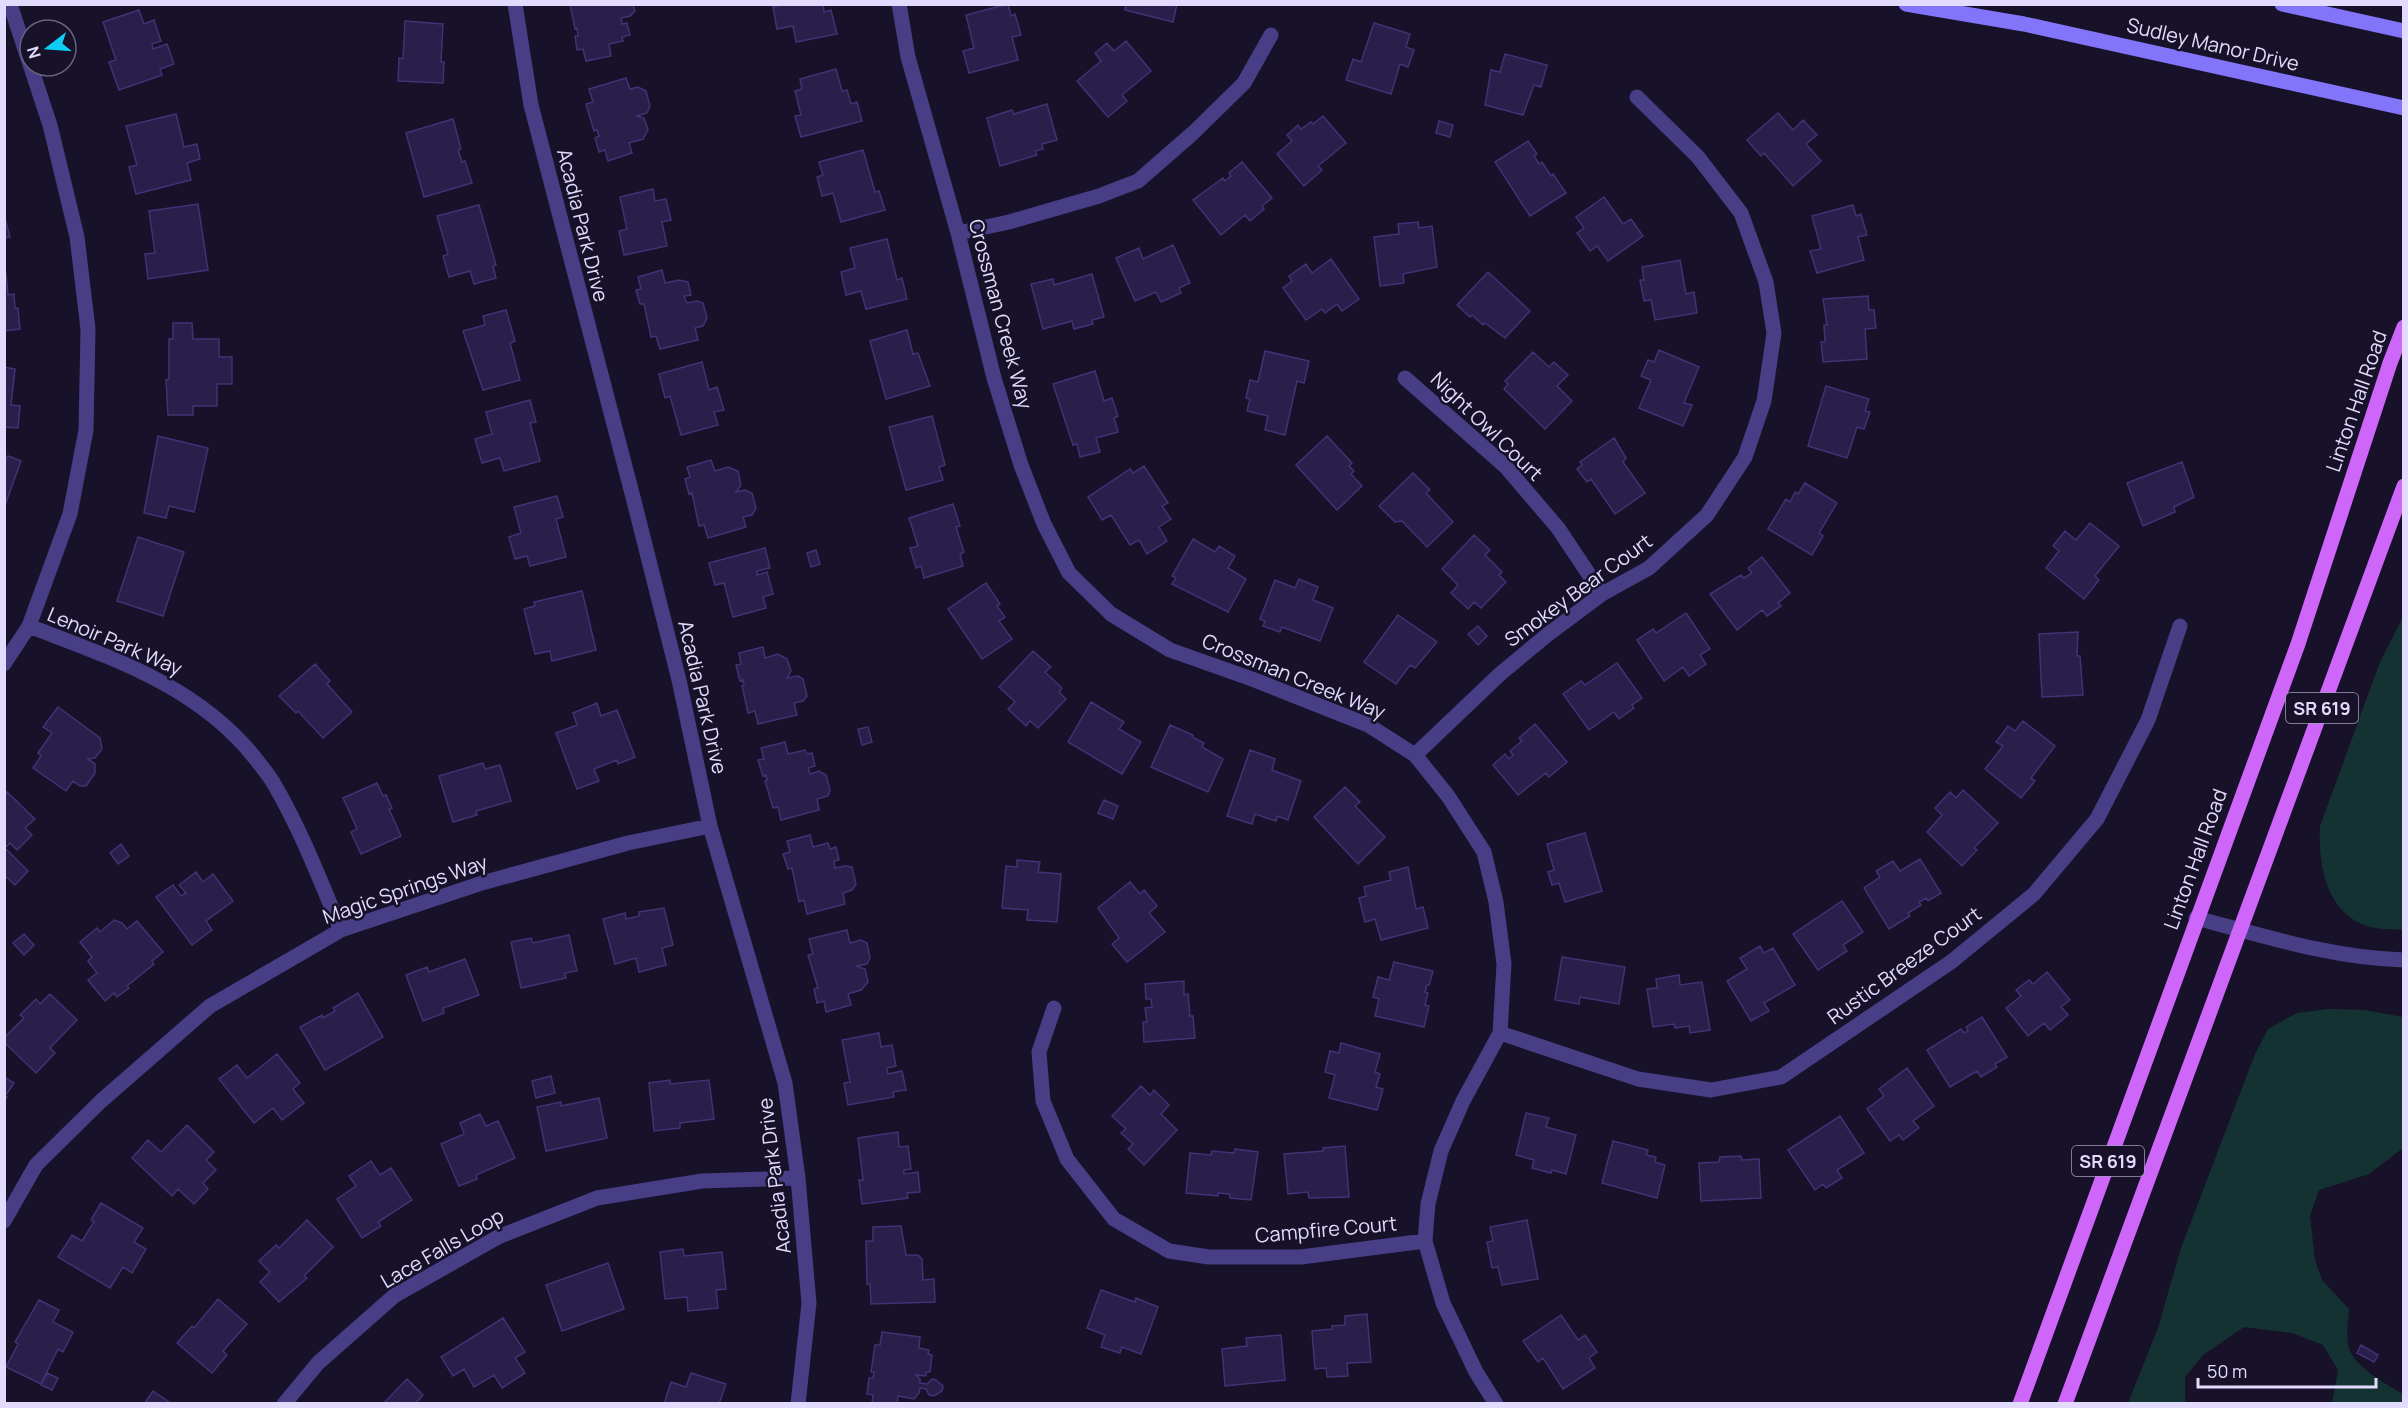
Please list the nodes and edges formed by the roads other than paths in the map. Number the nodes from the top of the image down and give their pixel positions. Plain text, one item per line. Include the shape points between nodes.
1 (9, 4) edge
2 (515, 4) edge
3 (899, 4) edge
4 (1906, 4) edge
5 (2282, 4) edge
6 (2403, 31) edge
7 (1271, 35) dead end
8 (1637, 97) dead end
9 (2403, 108) edge
10 (958, 233) junction
11 (2403, 327) edge
12 (1405, 378) dead end
13 (2403, 486) edge
14 (1602, 594) junction
15 (29, 626) junction
16 (2180, 626) dead end
17 (4, 664) edge
18 (1415, 755) junction
19 (710, 826) junction
20 (2196, 918) junction
21 (341, 930) junction
22 (2240, 930) junction
23 (2403, 960) edge
24 (1054, 1008) dead end
25 (1500, 1033) junction
26 (798, 1178) junction
27 (4, 1221) edge
28 (1425, 1241) junction
29 (284, 1404) edge
30 (798, 1404) edge
31 (1496, 1404) edge
32 (2020, 1404) edge
33 (2065, 1404) edge

1 - 15 street via 50,126 77,237 88,329 86,430 70,514
2 - 19 street, Acadia Park Drive via 531,105 679,680
3 - 10 street, Crossman Creek Way via 909,57
4 - 9 main road, Sudley Manor Drive via 2024,24
5 - 6 main road
7 - 10 street via 1244,83 1138,181 1065,206
8 - 14 street, Smokey Bear Court via 1698,157 1742,213 1766,282 1774,333 1764,401 1745,457 1707,515 1649,568
10 - 18 street, Crossman Creek Way via 1020,465 1069,573 1111,614 1170,650 1368,725
11 - 20 main road, Linton Hall Road / SR 619 via 2298,644
12 - 14 street, Night Owl Court via 1505,466 1558,528
13 - 22 main road, SR 619
14 - 18 street, Smokey Bear Court via 1500,674
15 - 17 street
15 - 21 street, Lenoir Park Way via 115,659 186,694 236,734 273,782
16 - 25 street, Rustic Breeze Court via 2148,720 2097,819 2034,894 1952,962 1781,1077 1710,1090 1638,1079
18 - 25 street, Crossman Creek Way via 1448,796 1484,852 1496,902 1504,964
19 - 21 street, Magic Springs Way via 628,843 482,883
19 - 26 street, Acadia Park Drive via 785,1083
20 - 22 street
20 - 32 main road, Linton Hall Road / SR 619
21 - 27 street, Magic Springs Way via 210,1006 101,1101 36,1165
22 - 23 street via 2338,954
22 - 33 main road, SR 619
24 - 28 street, Campfire Court via 1039,1052 1043,1101 1067,1159 1114,1219 1168,1251 1209,1257 1300,1257
25 - 28 street, Crossman Creek Way via 1441,1151 1428,1204
26 - 29 street, Lace Falls Loop via 702,1181 597,1198 498,1237 394,1296 318,1363
26 - 30 street, Acadia Park Drive via 808,1303
28 - 31 street, Crossman Creek Way via 1443,1304

